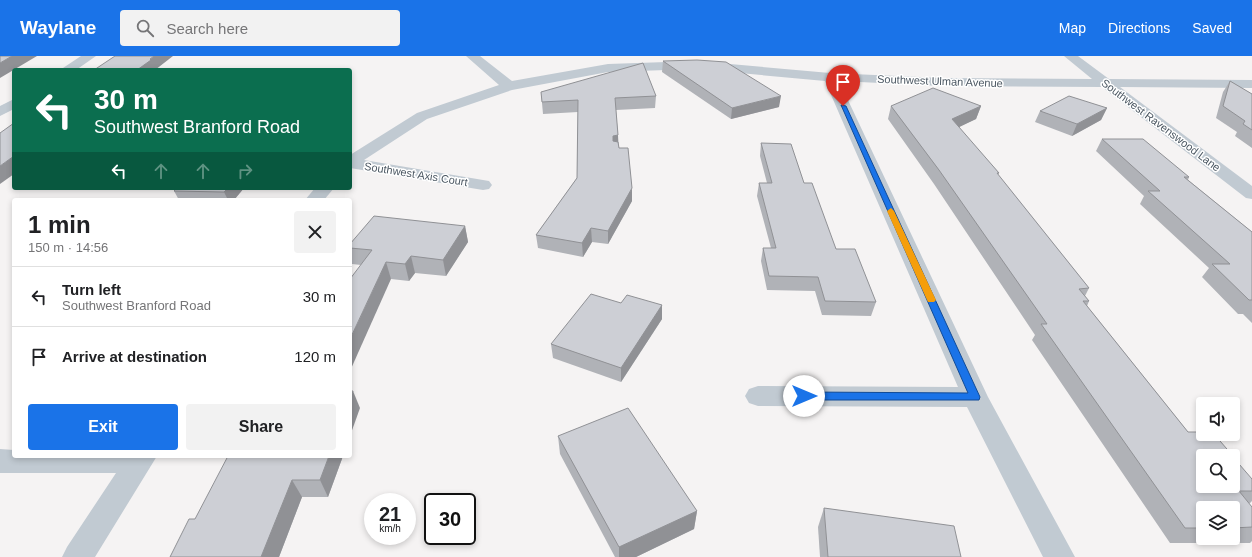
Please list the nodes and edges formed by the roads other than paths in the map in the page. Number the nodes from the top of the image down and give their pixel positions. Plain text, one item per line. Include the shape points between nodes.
1 (90, 56) edge
2 (472, 56) edge
3 (1070, 56) edge
4 (70, 68) edge
5 (830, 77) junction
6 (1108, 84) junction
7 (1252, 84) edge
8 (510, 86) junction
9 (12, 104) edge
10 (0, 112) edge
11 (352, 161) edge
12 (352, 162) edge
13 (483, 185) dead end
14 (323, 190) edge
15 (1252, 194) edge
16 (316, 198) edge
17 (758, 396) dead end
18 (975, 397) junction
19 (141, 459) edge
20 (0, 461) edge
21 (78, 557) edge
22 (1059, 557) edge

1 - 4 street
2 - 8 street
3 - 6 street, Southwest Ravenswood Lane
5 - 6 street, Southwest Ulman Avenue via 942,82
5 - 8 street, Southwest Ulman Avenue via 696,65 608,68
5 - 18 street
6 - 7 street, Southwest Ulman Avenue
6 - 15 street, Southwest Ravenswood Lane
8 - 11 street, Southwest Ulman Avenue via 422,116
9 - 10 street
12 - 13 street, Southwest Axis Court
14 - 16 street
17 - 18 street
18 - 22 street
19 - 20 street
19 - 21 street

